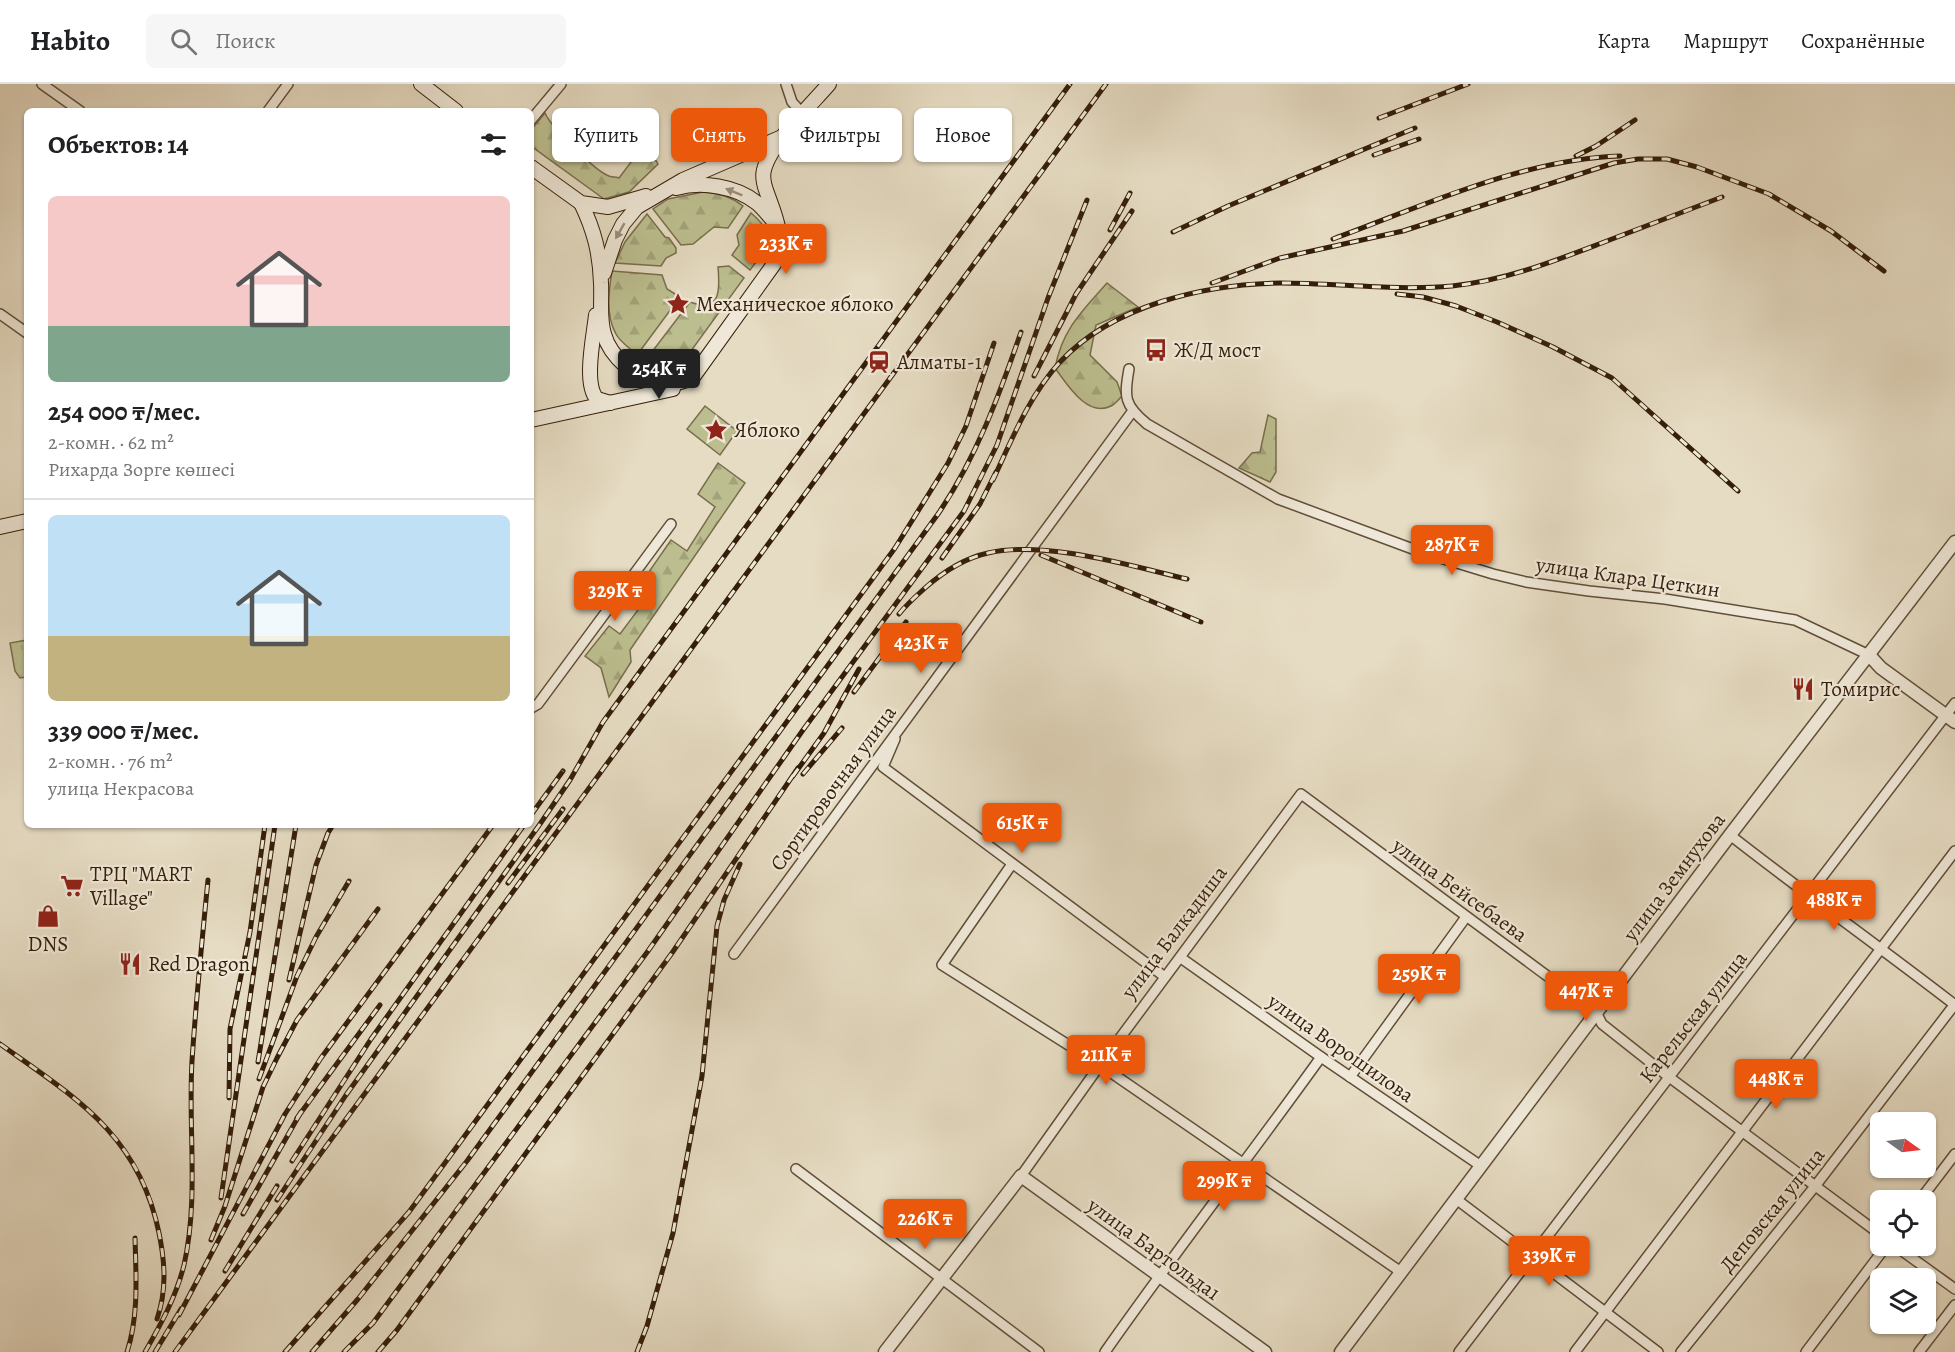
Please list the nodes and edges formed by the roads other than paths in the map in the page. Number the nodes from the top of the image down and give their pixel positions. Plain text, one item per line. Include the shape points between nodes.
1 (42, 84) edge
2 (288, 84) edge
3 (421, 84) edge
4 (561, 84) edge
5 (786, 84) edge
6 (829, 84) edge
7 (76, 108) edge
8 (270, 108) edge
9 (452, 108) edge
10 (798, 108) edge
11 (808, 108) edge
12 (534, 116) edge
13 (779, 138) edge
14 (779, 143) edge
15 (534, 169) edge
16 (660, 192) junction
17 (581, 203) junction
18 (780, 227) junction
19 (601, 283) junction
20 (0, 314) edge
21 (24, 331) edge
22 (591, 365) junction
23 (1129, 369) dead end
24 (693, 377) junction
25 (610, 403) junction
26 (1132, 412) junction
27 (558, 414) junction
28 (534, 419) edge
29 (24, 522) edge
30 (672, 524) dead end
31 (0, 527) edge
32 (1955, 542) edge
33 (1869, 655) junction
34 (1955, 703) edge
35 (534, 706) edge
36 (1950, 719) edge
37 (900, 725) junction
38 (1301, 794) joint
39 (1730, 835) junction
40 (1955, 851) edge
41 (1012, 864) junction
42 (1808, 897) junction
43 (1466, 917) junction
44 (1881, 948) junction
45 (734, 954) dead end
46 (1181, 958) junction
47 (1164, 977) junction
48 (1955, 1004) edge
49 (1596, 1012) junction
50 (1321, 1057) junction
51 (1100, 1065) junction
52 (1350, 1077) junction
53 (1669, 1077) junction
54 (1744, 1131) junction
55 (1955, 1154) edge
56 (1245, 1164) junction
57 (1481, 1166) junction
58 (796, 1169) dead end
59 (1021, 1176) junction
60 (1816, 1185) junction
61 (1928, 1190) edge
62 (1456, 1199) junction
63 (1870, 1227) edge
64 (1532, 1256) junction
65 (1879, 1256) edge
66 (1909, 1256) edge
67 (1401, 1272) junction
68 (1158, 1276) junction
69 (940, 1279) junction
70 (1955, 1289) edge
71 (1955, 1305) edge
72 (1605, 1313) junction
73 (885, 1352) edge
74 (1039, 1352) edge
75 (1105, 1352) edge
76 (1265, 1352) edge
77 (1341, 1352) edge
78 (1459, 1352) edge
79 (1575, 1352) edge
80 (1658, 1352) edge
81 (1681, 1352) edge
82 (1806, 1352) edge
83 (1919, 1352) edge

1 - 7 street
2 - 8 street
3 - 9 main road
4 - 12 street
5 - 10 street
6 - 11 main road
13 - 16 main road
14 - 18 main road via 763,173
15 - 17 main road
16 - 17 main road via 608,207
18 -> 16 main road via 756,203 732,190 703,185
16 -> 19 main road via 637,207 623,224
17 - 19 main road via 595,233
18 - 24 main road via 781,243 774,264
19 - 22 main road
19 - 24 main road via 604,334 623,363 640,376 661,384
20 - 21 street
22 - 25 main road via 593,395
22 - 27 main road via 582,397
23 - 26 street via 1126,400
24 - 25 main road via 675,388
25 - 27 main road
26 - 33 street, улица Клара Цеткин via 1278,499 1421,552 1526,582 1795,620
26 - 37 street, Сортировочная улица
27 - 28 main road
29 - 31 main road
30 - 35 street
32 - 33 street, улица Земнухова
33 - 36 street
33 - 39 street, улица Земнухова
34 - 36 street, Карельская улица
36 - 42 street, Карельская улица
37 - 41 street via 883,767
37 - 45 street, Сортировочная улица
38 - 43 street, улица Бейсебаева
38 - 46 street, улица Балкадиша
39 - 42 street
39 - 49 street, улица Земнухова
40 - 44 street
41 - 47 street
41 - 51 street via 942,965
42 - 44 street
42 - 53 street, Карельская улица
43 - 49 street, улица Бейсебаева
43 - 52 street
44 - 48 street
44 - 54 street
46 - 47 street, улица Балкадиша
46 - 50 street, улица Ворошилова
47 - 51 street, улица Балкадиша
48 - 60 street, Деповская улица
49 - 53 street, улица Бейсебаева via 1602,1024
49 - 57 street, улица Земнухова
50 - 52 street, улица Ворошилова
50 - 56 street
51 - 56 street
51 - 59 street, улица Балкадиша
52 - 57 street, улица Ворошилова
53 - 54 street, улица Бейсебаева
53 - 64 street, Карельская улица
54 - 60 street, улица Бейсебаева
54 - 72 street
55 - 61 street
56 - 67 street
56 - 68 street
57 - 62 street, улица Земнухова
58 - 69 street
59 - 68 street, улица Бартольда1
59 - 69 street, улица Балкадиша
60 - 63 street, улица Бейсебаева
60 - 81 street, Деповская улица
62 - 64 street
62 - 67 street, улица Земнухова
64 - 72 street
64 - 78 street, Карельская улица
65 - 82 street
66 - 70 street
67 - 77 street, улица Земнухова
68 - 75 street
68 - 76 street, улица Бартольда1
69 - 73 street, улица Балкадиша
69 - 74 street
71 - 83 street
72 - 79 street
72 - 80 street

